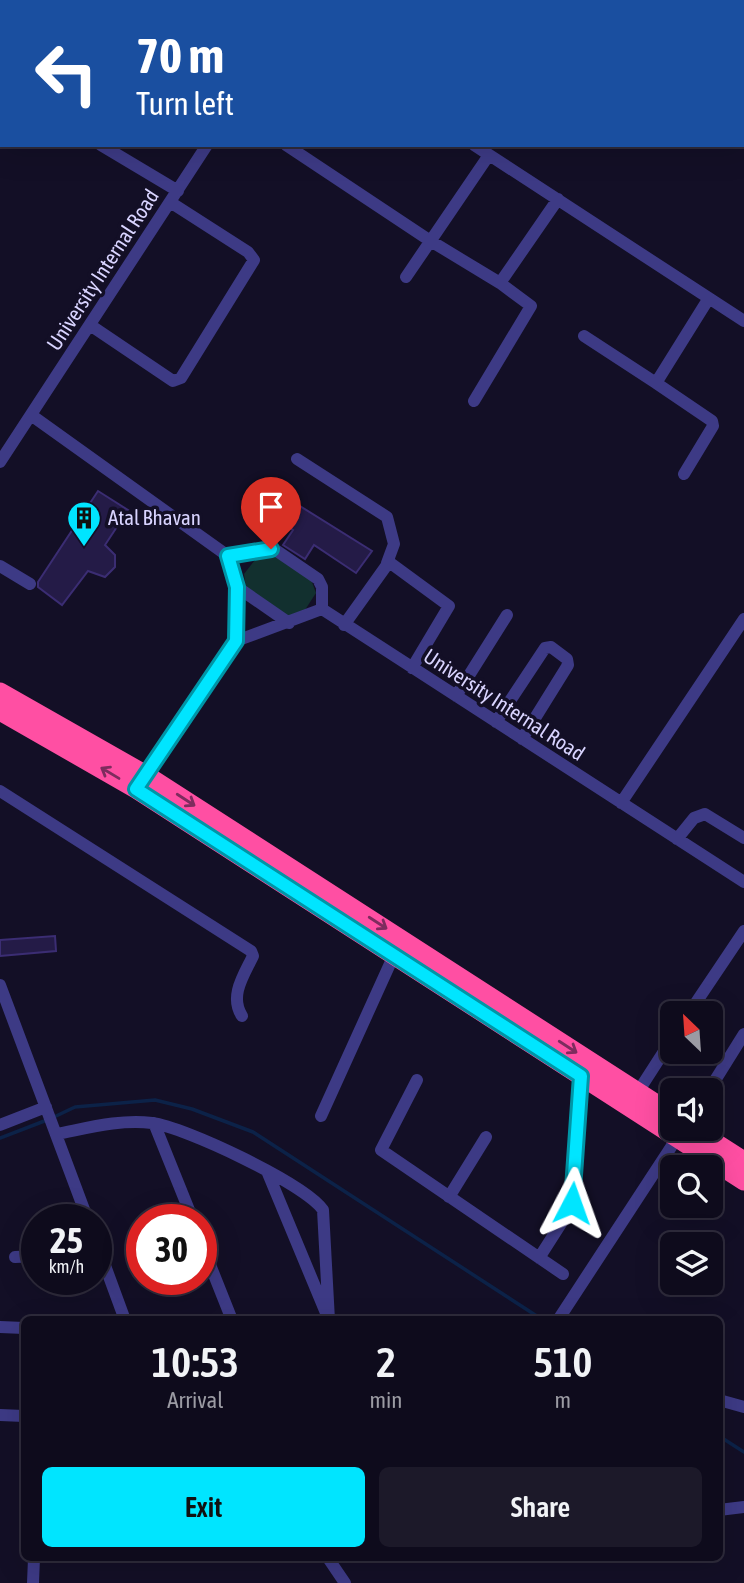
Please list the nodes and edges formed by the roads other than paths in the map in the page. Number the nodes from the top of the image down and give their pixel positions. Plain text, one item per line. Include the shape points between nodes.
1 (105, 147) edge
2 (206, 147) edge
3 (289, 147) edge
4 (477, 147) edge
5 (489, 155) junction
6 (177, 191) junction
7 (558, 200) junction
8 (170, 202) junction
9 (429, 240) junction
10 (406, 277) dead end
11 (500, 284) junction
12 (709, 298) junction
13 (744, 321) edge
14 (90, 325) junction
15 (584, 336) dead end
16 (656, 383) junction
17 (474, 401) dead end
18 (31, 415) junction
19 (297, 459) dead end
20 (0, 462) edge
21 (684, 474) dead end
22 (228, 556) junction
23 (387, 563) junction
24 (0, 566) edge
25 (30, 584) dead end
26 (237, 587) junction
27 (322, 609) junction
28 (508, 615) dead end
29 (744, 619) edge
30 (289, 623) junction
31 (344, 625) junction
32 (236, 641) junction
33 (412, 668) junction
34 (0, 692) edge
35 (456, 696) junction
36 (0, 711) edge
37 (496, 722) junction
38 (522, 739) junction
39 (141, 782) junction
40 (0, 791) edge
41 (621, 803) junction
42 (744, 838) edge
43 (677, 839) junction
44 (744, 882) edge
45 (744, 931) edge
46 (394, 955) junction
47 (0, 985) edge
48 (697, 1001) edge
49 (5, 1011) edge
50 (242, 1016) dead end
51 (744, 1034) edge
52 (660, 1058) edge
53 (581, 1076) junction
54 (716, 1078) edge
55 (418, 1080) dead end
56 (634, 1099) junction
57 (47, 1109) junction
58 (660, 1109) edge
59 (321, 1116) dead end
60 (660, 1116) edge
61 (154, 1123) junction
62 (0, 1125) edge
63 (55, 1129) junction
64 (486, 1137) dead end
65 (681, 1141) edge
66 (696, 1141) edge
67 (703, 1141) edge
68 (744, 1161) edge
69 (267, 1171) junction
70 (744, 1181) edge
71 (449, 1197) junction
72 (82, 1204) edge
73 (187, 1204) edge
74 (15, 1257) dead end
75 (21, 1257) edge
76 (539, 1258) junction
77 (564, 1274) dead end
78 (217, 1282) edge
79 (112, 1286) edge
80 (123, 1316) edge
81 (230, 1316) edge
82 (327, 1316) edge
83 (329, 1316) edge
84 (561, 1316) edge
85 (0, 1327) edge
86 (21, 1328) edge
87 (723, 1401) edge
88 (744, 1407) edge
89 (0, 1415) edge
90 (21, 1416) edge
91 (744, 1507) edge
92 (723, 1510) edge
93 (34, 1561) edge
94 (330, 1561) edge
95 (341, 1580) edge
96 (33, 1583) edge

1 - 6 street
2 - 6 street, University Internal Road
3 - 9 street
4 - 5 street
5 - 7 street
5 - 9 street
6 - 8 street, University Internal Road
7 - 11 street
7 - 12 street
8 - 14 street, University Internal Road
8 - 14 street via 254,260 181,378 173,381
9 - 10 street
9 - 11 street
11 - 17 street via 531,306
12 - 13 street
12 - 16 street
14 - 18 street, University Internal Road
15 - 16 street
16 - 21 street via 712,421
18 - 20 street, University Internal Road
18 - 22 street
19 - 23 street via 387,517 394,544
22 - 26 street
22 - 27 street via 274,549 318,579
23 - 31 street
23 - 33 street via 449,606
24 - 25 street
26 - 30 street
26 - 32 street
27 - 30 street
27 - 31 street, University Internal Road
28 - 35 street
29 - 41 street
30 - 32 street
31 - 33 street, University Internal Road
32 - 39 street
33 - 35 street, University Internal Road
34 - 39 highway
35 - 37 street, University Internal Road
39 -> 36 highway
37 - 38 street, University Internal Road
37 - 38 street via 545,648 551,647 568,665
38 - 41 street, University Internal Road
39 - 46 highway
39 -> 56 highway
40 - 50 street via 251,951 236,996
41 - 43 street, University Internal Road
42 - 43 street via 705,814 696,816
43 - 44 street, University Internal Road
45 - 48 street
46 - 53 highway
46 - 59 street
47 - 49 street
49 - 57 street
51 - 54 street
52 - 56 street
53 - 56 highway
53 - 76 street via 572,1203
55 - 71 street via 381,1150
56 - 58 highway
56 - 60 highway
57 - 62 street
57 - 63 street
61 - 63 street
61 - 69 street
61 - 73 street
63 - 72 street
64 - 71 street
65 - 84 street
66 - 70 highway
67 - 68 highway
69 - 82 street
69 - 83 street via 323,1210
71 - 76 street
74 - 75 street
76 - 77 street
78 - 81 street
79 - 80 street
85 - 86 street
87 - 88 street
89 - 90 street
91 - 92 street
93 - 96 street
94 - 95 street

